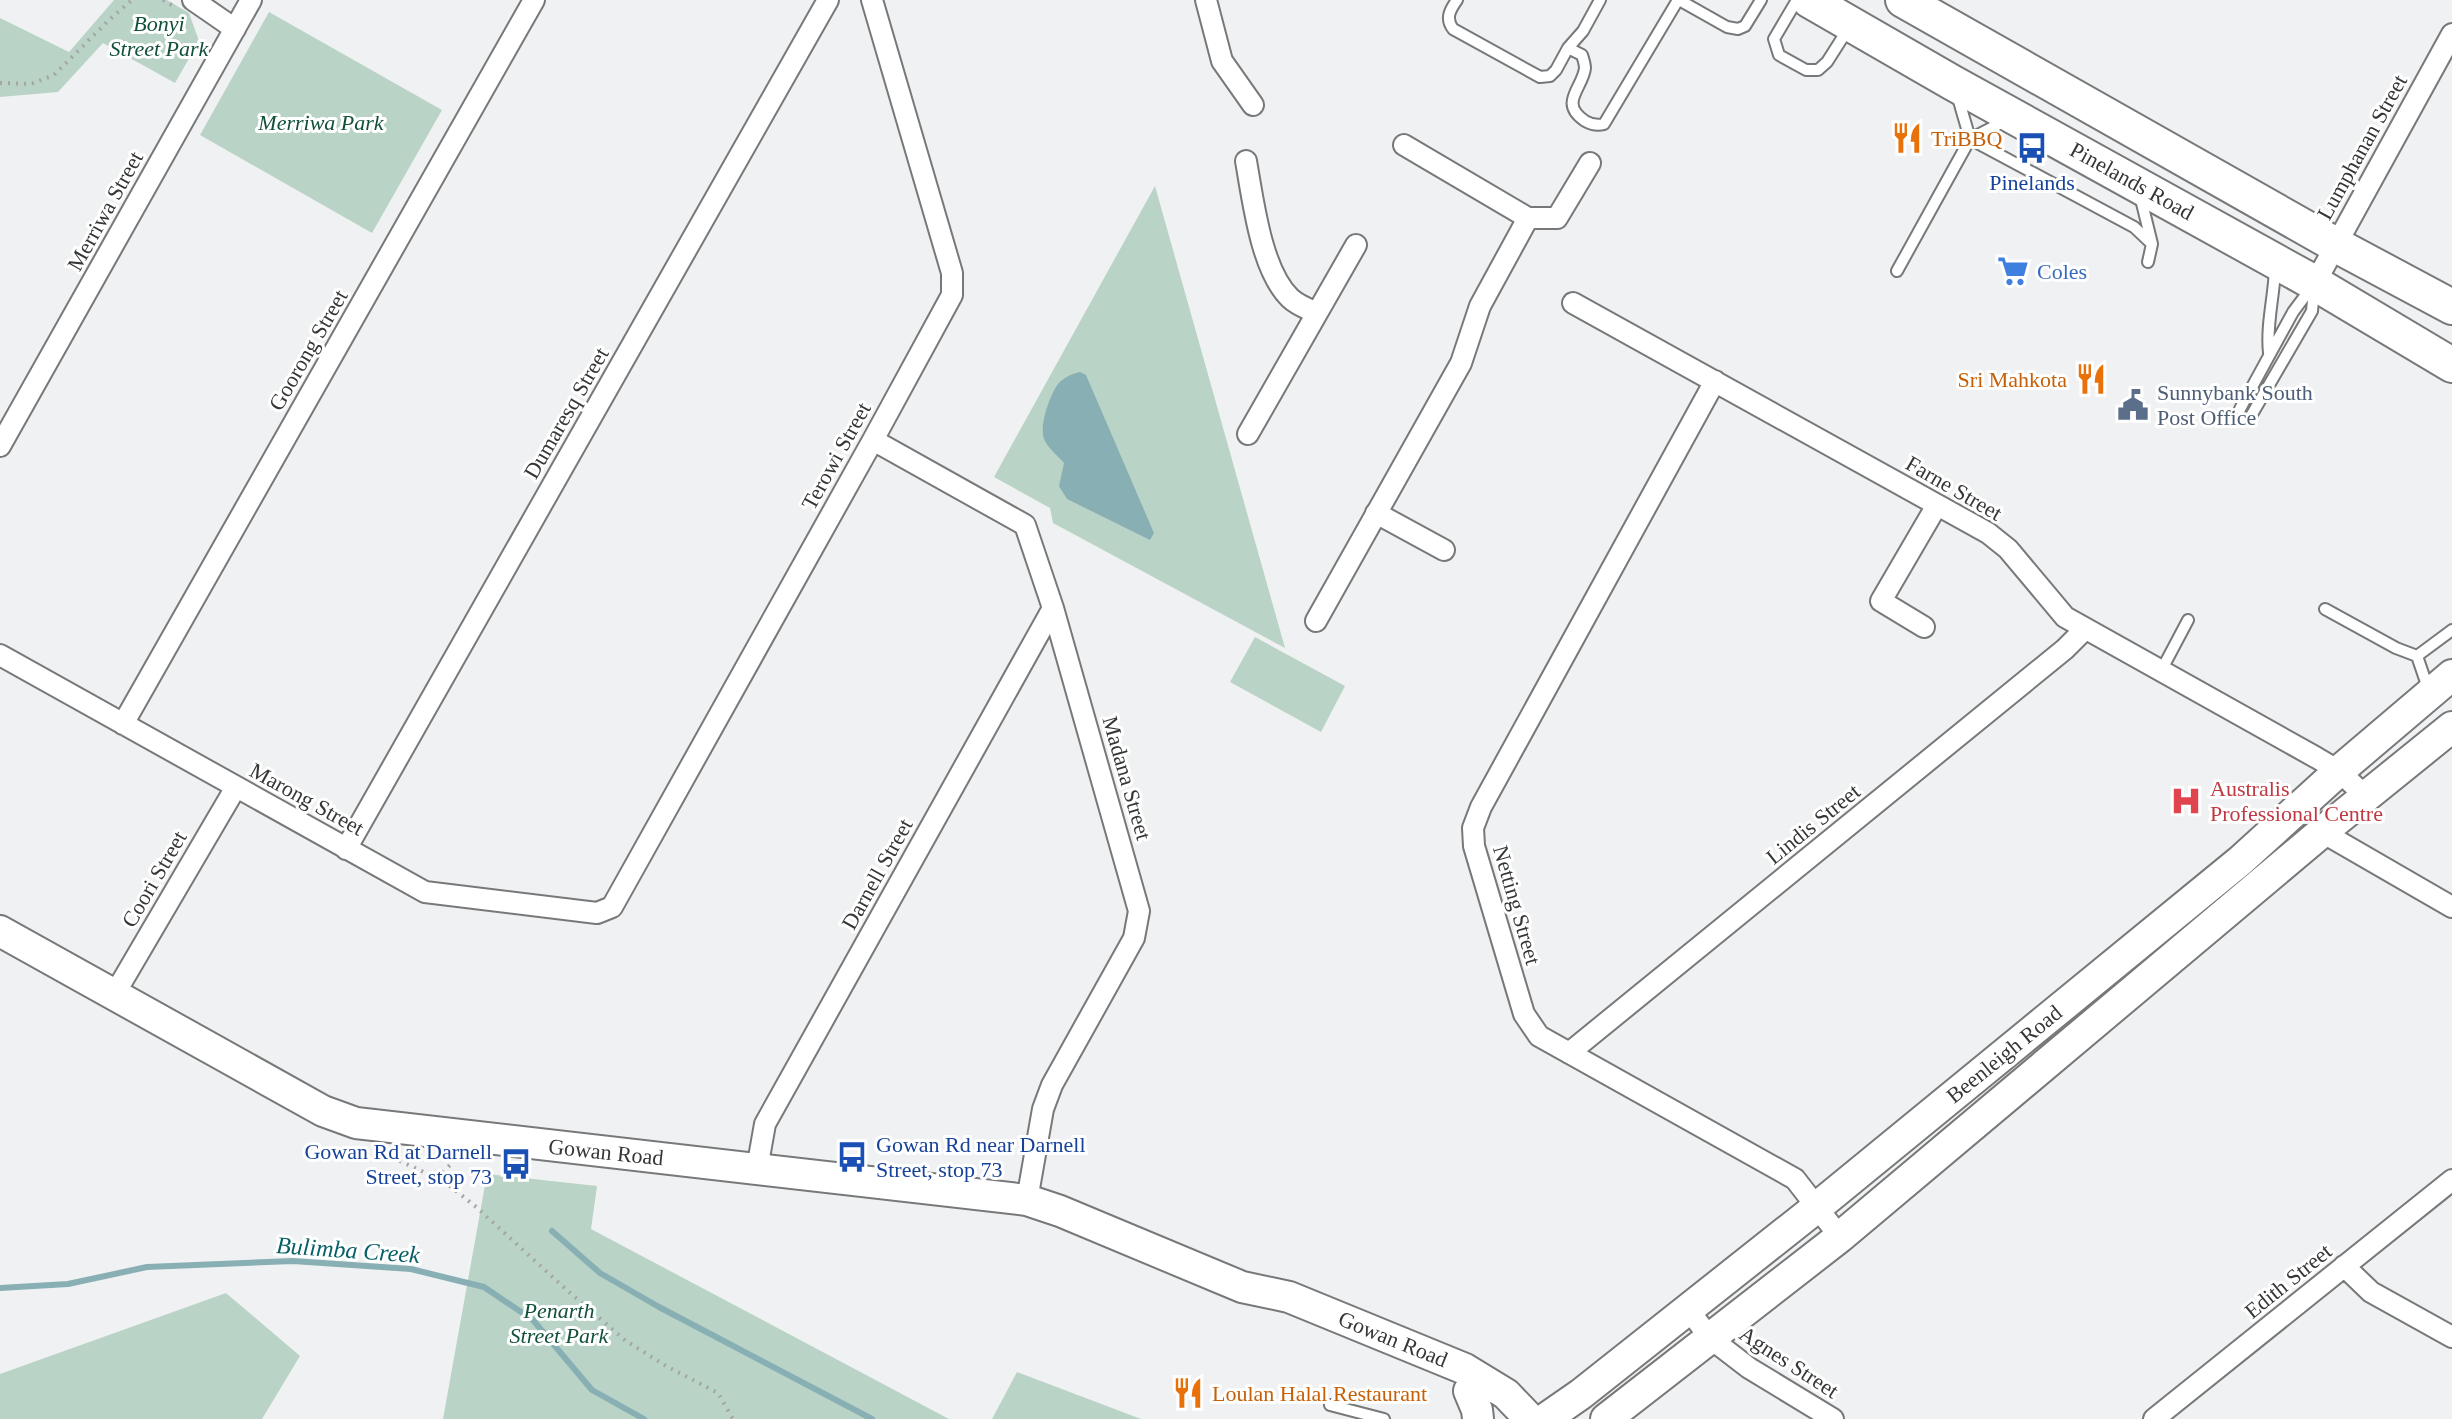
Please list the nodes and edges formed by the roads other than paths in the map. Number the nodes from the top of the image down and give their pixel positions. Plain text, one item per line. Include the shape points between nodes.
1 (193, 0) edge
2 (251, 0) edge
3 (534, 0) edge
4 (828, 0) edge
5 (872, 0) edge
6 (1206, 0) edge
7 (1457, 0) edge
8 (1600, 0) edge
9 (1679, 0) edge
10 (1761, 0) edge
11 (1797, 0) edge
12 (1809, 0) edge
13 (1903, 0) edge
14 (1851, 24) junction
15 (235, 29) junction
16 (2452, 34) edge
17 (1568, 48) junction
18 (1953, 83) junction
19 (1253, 105) dead end
20 (2014, 116) junction
21 (1970, 139) junction
22 (1404, 145) dead end
23 (1246, 161) dead end
24 (1590, 163) dead end
25 (2138, 185) junction
26 (1528, 218) junction
27 (2152, 244) junction
28 (1356, 245) dead end
29 (2336, 245) junction
30 (2275, 260) junction
31 (2148, 262) dead end
32 (1897, 271) dead end
33 (2315, 283) junction
34 (1573, 303) dead end
35 (2452, 307) edge
36 (1317, 313) junction
37 (2269, 355) junction
38 (2452, 365) edge
39 (1715, 381) junction
40 (2240, 409) dead end
41 (2251, 416) dead end
42 (1248, 434) dead end
43 (873, 440) junction
44 (0, 446) edge
45 (1937, 505) junction
46 (1376, 513) junction
47 (1444, 550) dead end
48 (1053, 608) junction
49 (2325, 609) dead end
50 (2188, 620) dead end
51 (1316, 621) dead end
52 (1924, 627) dead end
53 (2085, 629) junction
54 (2452, 630) edge
55 (0, 655) edge
56 (2417, 656) junction
57 (2161, 671) junction
58 (2441, 684) edge
59 (123, 724) junction
60 (2452, 727) edge
61 (2339, 771) junction
62 (236, 787) junction
63 (2366, 797) junction
64 (2322, 832) junction
65 (346, 849) junction
66 (612, 907) joint
67 (2452, 907) edge
68 (0, 931) edge
69 (114, 995) junction
70 (1569, 1053) junction
71 (757, 1169) junction
72 (2452, 1180) edge
73 (1027, 1200) junction
74 (1816, 1208) junction
75 (1840, 1237) junction
76 (2344, 1266) junction
77 (1688, 1309) junction
78 (2452, 1337) edge
79 (1710, 1338) junction
80 (1471, 1393) edge
81 (1581, 1394) junction
82 (1330, 1405) dead end
83 (1384, 1419) edge
84 (1504, 1419) edge
85 (1530, 1419) edge
86 (1545, 1419) edge
87 (1606, 1419) edge
88 (1833, 1419) edge
89 (2154, 1419) edge

1 - 15 street
2 - 15 street, Merriwa Street
3 - 59 street, Goorong Street
4 - 65 street, Dumaresq Street
5 - 43 street, Terowi Street via 952,273 952,295
6 - 19 street via 1222,61
7 - 17 lane via 1448,13 1453,29 1540,77 1550,76
8 - 17 lane
9 - 10 lane via 1738,29
9 - 17 lane via 1604,124 1588,123 1573,108 1572,97 1585,70 1582,55
11 - 14 lane via 1774,39 1775,48 1806,70 1818,70 1827,62
12 - 14 main road, Pinelands Road
13 - 29 main road, Pinelands Road
14 - 18 main road, Pinelands Road
15 - 44 street, Merriwa Street
16 - 29 street, Lumphanan Street
18 - 20 main road, Pinelands Road
18 - 21 lane
20 - 21 lane
20 - 25 main road, Pinelands Road
21 - 27 lane via 2129,224
21 - 32 lane
22 - 26 street
23 - 36 street via 1276,282 1291,300
24 - 26 street via 1557,218
25 - 27 lane
25 - 30 main road, Pinelands Road
26 - 46 street via 1480,306 1461,363
27 - 31 lane
28 - 36 street
29 - 33 street, Lumphanan Street
29 - 35 main road, Pinelands Road
30 - 33 main road, Pinelands Road
30 - 37 lane
33 - 37 lane
33 - 38 main road, Pinelands Road
33 - 41 lane via 2312,311
34 - 39 street, Farne Street
36 - 42 street
37 - 40 lane
39 - 45 street, Farne Street
39 - 70 street, Netting Street via 1473,828 1524,1014 1539,1036
43 - 48 street, Madana Street via 1025,525
43 - 66 street, Terowi Street
45 - 52 street via 1881,601
45 - 53 street, Farne Street via 2008,549 2065,617
46 - 47 street
46 - 51 street
48 - 71 street, Darnell Street via 765,1124
48 - 73 street, Madana Street via 1139,911 1134,938 1052,1085
49 - 56 lane
50 - 57 lane
53 - 57 street, Farne Street
53 - 70 street, Lindis Street
54 - 56 lane
55 - 59 street, Marong Street
56 - 58 lane
57 - 61 street, Farne Street
58 - 61 main road, Beenleigh Road
59 - 62 street, Marong Street
60 - 63 main road, Beenleigh Road
61 - 63 street, Farne Street
61 - 74 main road, Beenleigh Road via 2240,861
62 - 65 street, Marong Street
62 - 69 street, Coori Street
63 - 64 main road, Beenleigh Road
64 - 67 street
64 - 75 main road, Beenleigh Road
65 - 66 street, Marong Street via 425,892 597,913
68 - 69 main road, Gowan Road
69 - 71 main road, Gowan Road via 323,1111 356,1123
70 - 74 street, Netting Street via 1795,1179
71 - 73 main road, Gowan Road
72 - 76 street, Edith Street
73 - 80 main road, Gowan Road via 1242,1287 1289,1297
74 - 75 street, Netting Street
74 - 77 main road, Beenleigh Road
75 - 79 main road, Beenleigh Road
76 - 78 street via 2371,1292
76 - 89 street, Edith Street
77 - 79 street, Agnes Street
77 - 81 main road, Beenleigh Road
79 - 87 main road, Beenleigh Road
79 - 88 street, Agnes Street
80 - 81 main road via 1491,1373 1555,1398
80 - 84 main road, Gowan Road
80 - 85 main road, Gowan Road via 1506,1394
81 - 86 main road, Beenleigh Road
82 - 83 lane

